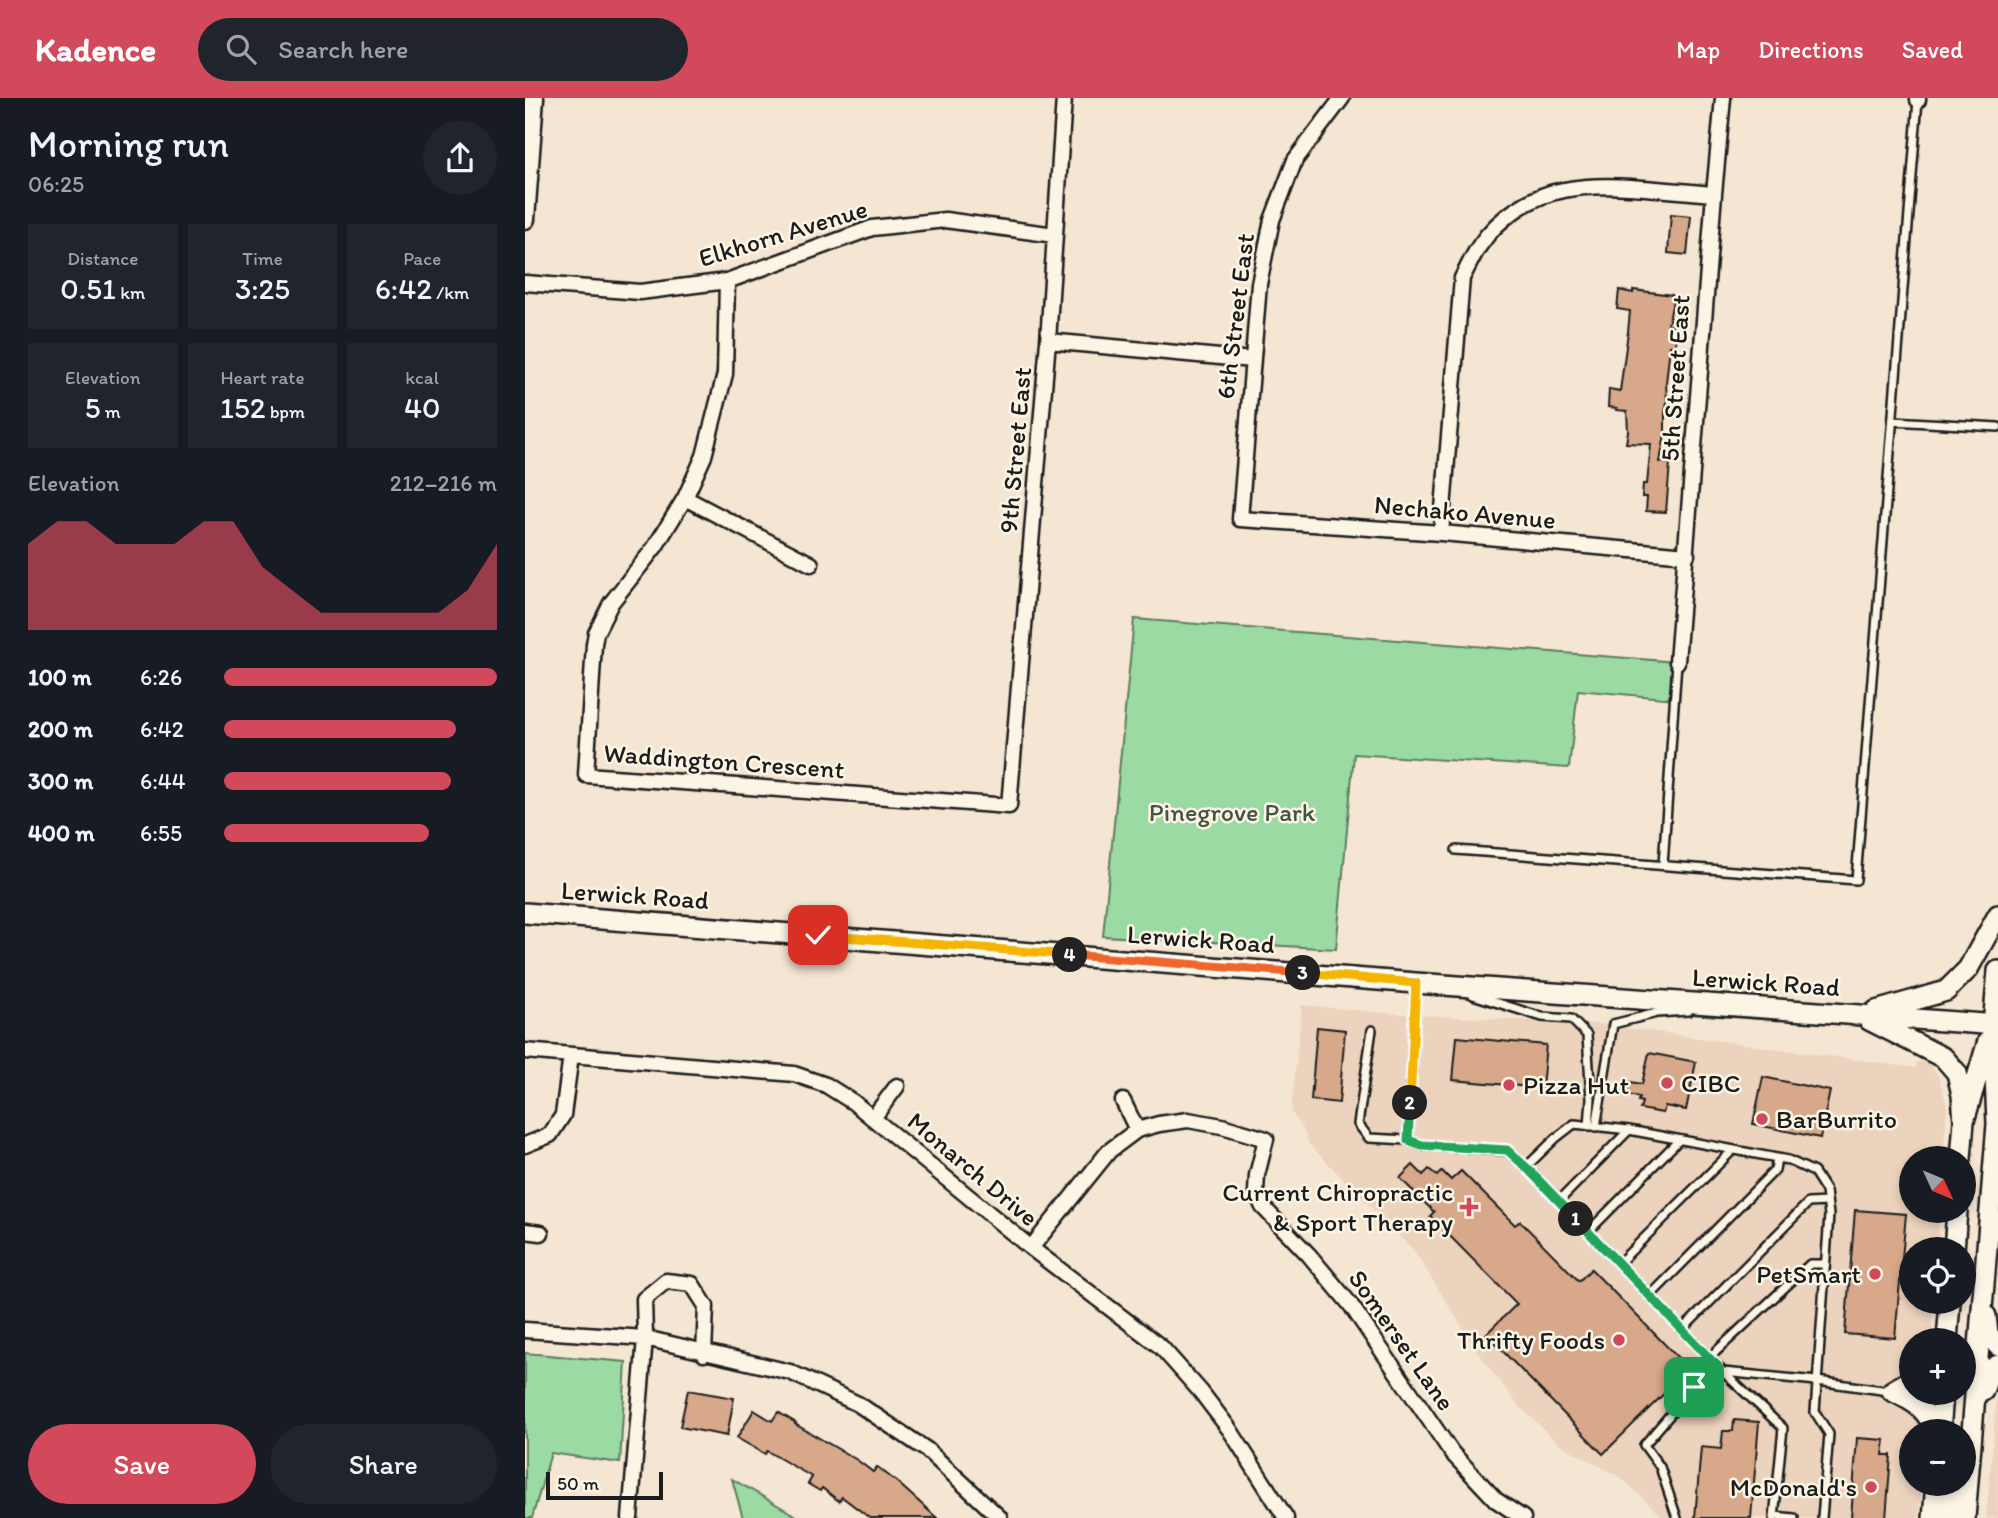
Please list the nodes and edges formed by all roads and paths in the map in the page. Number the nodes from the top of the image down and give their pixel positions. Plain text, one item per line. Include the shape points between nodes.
1 (534, 98) edge
2 (1064, 98) edge
3 (1342, 98) edge
4 (1723, 98) edge
5 (1918, 99) edge
6 (1714, 194) junction
7 (525, 219) edge
8 (1055, 235) junction
9 (727, 281) junction
10 (525, 283) edge
11 (1048, 341) junction
12 (1252, 360) junction
13 (1893, 421) junction
14 (1998, 427) edge
15 (685, 498) junction
16 (1240, 519) joint
17 (1441, 533) junction
18 (1686, 555) junction
19 (811, 564) dead end
20 (1677, 662) joint
21 (1009, 806) joint
22 (1456, 850) dead end
23 (1663, 865) junction
24 (525, 913) edge
25 (1998, 915) edge
26 (1998, 971) edge
27 (1416, 983) junction
28 (1442, 985) junction
29 (1762, 1008) junction
30 (1861, 1016) junction
31 (1996, 1025) edge
32 (1372, 1030) dead end
33 (525, 1051) edge
34 (572, 1055) junction
35 (897, 1086) dead end
36 (1123, 1101) dead end
37 (873, 1118) junction
38 (1964, 1121) junction
39 (1998, 1124) edge
40 (1592, 1126) junction
41 (1137, 1130) junction
42 (1629, 1130) junction
43 (1408, 1140) junction
44 (1679, 1140) junction
45 (525, 1145) edge
46 (1962, 1146) edge
47 (1733, 1150) junction
48 (1777, 1158) junction
49 (1526, 1167) junction
50 (1559, 1201) junction
51 (1827, 1202) junction
52 (525, 1231) edge
53 (1588, 1232) junction
54 (541, 1233) dead end
55 (1031, 1248) junction
56 (1619, 1264) junction
57 (1825, 1264) junction
58 (1984, 1292) junction
59 (1650, 1296) junction
60 (1682, 1329) junction
61 (525, 1330) edge
62 (645, 1339) junction
63 (1998, 1346) edge
64 (704, 1354) junction
65 (1709, 1357) junction
66 (1716, 1365) junction
67 (1998, 1365) edge
68 (1723, 1372) junction
69 (1817, 1381) junction
70 (1899, 1387) edge
71 (1892, 1391) junction
72 (1929, 1419) edge
73 (1973, 1419) joint
74 (1935, 1496) edge
75 (1949, 1496) edge
76 (1967, 1496) edge
77 (1774, 1517) edge
78 (630, 1518) edge
79 (1000, 1518) edge
80 (1286, 1518) edge
81 (1523, 1518) edge
82 (1677, 1518) edge
83 (1794, 1518) edge
84 (1822, 1518) edge
85 (1933, 1518) edge
86 (1948, 1518) edge
87 (1965, 1518) edge

1 - 7 street
2 - 8 street, 9th Street East
3 - 12 street, 6th Street East via 1295,160 1272,220 1259,284
4 - 6 street, 5th Street East
5 - 13 lane
6 - 17 street via 1599,186 1562,190 1529,201 1502,220 1481,244 1462,278
6 - 18 street, 5th Street East
8 - 9 street, Elkhorn Avenue via 945,220 872,228
8 - 11 street, 9th Street East
9 - 10 street, Elkhorn Avenue via 640,292
9 - 15 street, Waddington Crescent via 725,374 704,456
11 - 12 street
11 - 21 street, 9th Street East
12 - 16 street, 6th Street East
13 - 14 lane
13 - 23 lane via 1856,880
15 - 19 street
15 - 21 street, Waddington Crescent via 655,547 611,603 596,633 586,775
16 - 17 street, Nechako Avenue
17 - 18 street, Nechako Avenue
18 - 20 street, 5th Street East
20 - 23 lane
22 - 23 lane
24 - 27 main road, Lerwick Road
25 - 30 main road via 1968,969 1946,991
26 - 31 main road
27 - 28 main road, Lerwick Road
27 - 43 lane
28 - 29 main road, Lerwick Road
28 - 40 lane via 1542,1017 1571,1019 1587,1035
29 - 30 main road, Lerwick Road
29 - 40 lane via 1657,1013 1613,1024
30 - 31 main road, Lerwick Road
30 - 38 main road via 1944,1058 1957,1073
31 - 38 main road
31 - 39 main road
32 - 43 lane via 1358,1124 1369,1138
33 - 34 street, Monarch Drive
34 - 37 street, Monarch Drive via 794,1074 826,1085
34 - 45 street via 563,1115 550,1135
35 - 37 street
36 - 41 street
37 - 55 street, Monarch Drive
38 - 46 main road
39 - 58 main road
40 - 42 lane
40 - 49 lane via 1574,1124
41 - 55 street via 1109,1151
41 - 81 street, Somerset Lane via 1188,1120 1266,1139 1256,1184 1263,1207 1350,1304 1452,1453 1496,1500
42 - 44 lane
42 - 50 lane
43 - 49 lane via 1422,1145 1507,1150
44 - 47 lane
44 - 53 lane
47 - 48 lane
47 - 56 lane
48 - 51 lane via 1814,1172
48 - 59 lane via 1775,1170
49 - 50 lane
50 - 53 lane
51 - 57 lane
51 - 60 lane via 1808,1203
52 - 54 street
53 - 56 lane
55 - 80 street, Monarch Drive via 1161,1348 1230,1430
56 - 59 lane
57 - 65 lane via 1810,1264
57 - 69 lane
58 - 63 main road via 1988,1334
58 - 73 main road
59 - 60 lane
60 - 65 lane
61 - 62 street
62 - 64 street
62 - 64 street via 644,1299 666,1281 692,1284 706,1306
62 - 78 street
64 - 79 street via 790,1372 858,1404 927,1450
65 - 66 lane
66 - 68 lane
66 - 82 lane via 1644,1445 1660,1467
67 - 73 main road via 1991,1369
68 - 69 lane
68 - 77 lane via 1783,1428
69 - 71 lane
69 - 84 lane via 1815,1412 1829,1434
70 - 71 main road
71 - 72 main road via 1916,1402
74 - 85 main road
75 - 86 main road
76 - 87 main road
77 - 83 lane

